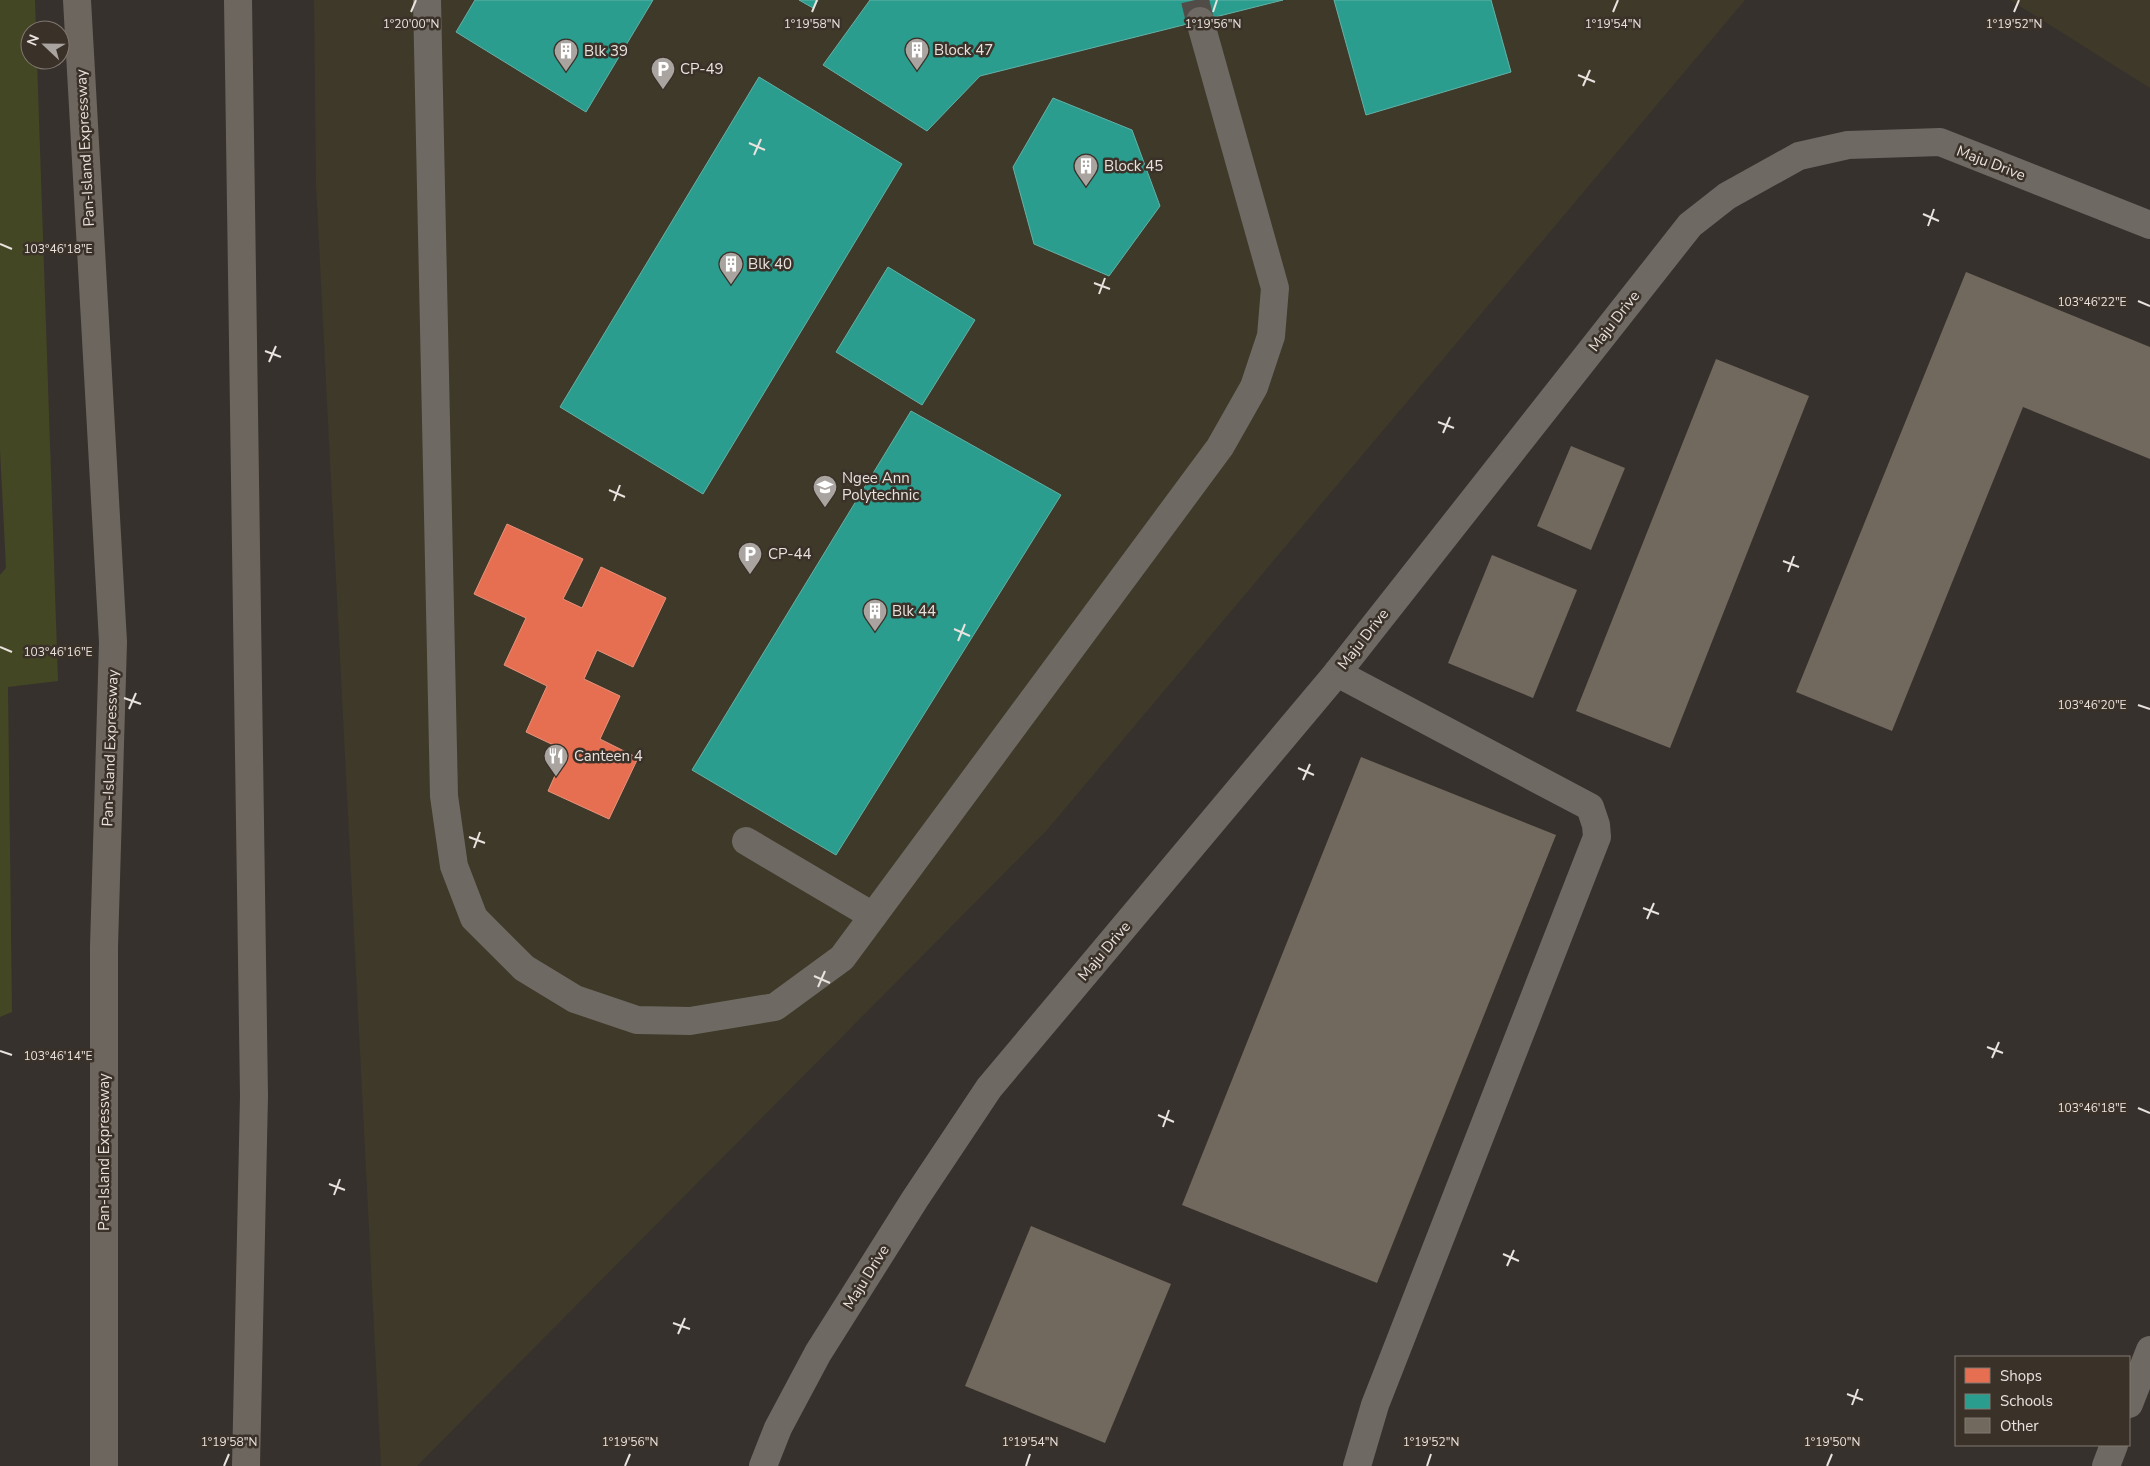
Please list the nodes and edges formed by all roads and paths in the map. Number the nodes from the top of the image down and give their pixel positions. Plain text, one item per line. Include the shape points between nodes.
1 (77, 0) edge
2 (238, 0) edge
3 (426, 0) edge
4 (1200, 21) tunnel mouth
5 (2150, 224) edge
6 (1337, 673) junction
7 (746, 841) dead end
8 (873, 916) junction
9 (2150, 1350) edge
10 (2130, 1401) edge
11 (2114, 1446) edge
12 (104, 1466) edge
13 (246, 1466) edge
14 (763, 1466) edge
15 (1357, 1466) edge
16 (2106, 1466) edge

1 - 12 highway, Pan-Island Expressway via 113,642 104,947
2 - 13 highway via 254,1096
3 - 8 lane via 444,796 454,866 474,918 524,968 575,1000 636,1020 690,1021 775,1007 842,958
4 - 8 lane via 1275,288 1271,336 1254,388 1220,447
5 - 6 lane, Maju Drive via 1940,142 1848,144 1799,156 1727,196 1690,224
6 - 14 lane, Maju Drive via 989,1088 818,1353 778,1428
6 - 15 lane via 1590,807 1597,837 1375,1405
7 - 8 lane
9 - 10 lane
11 - 16 lane

